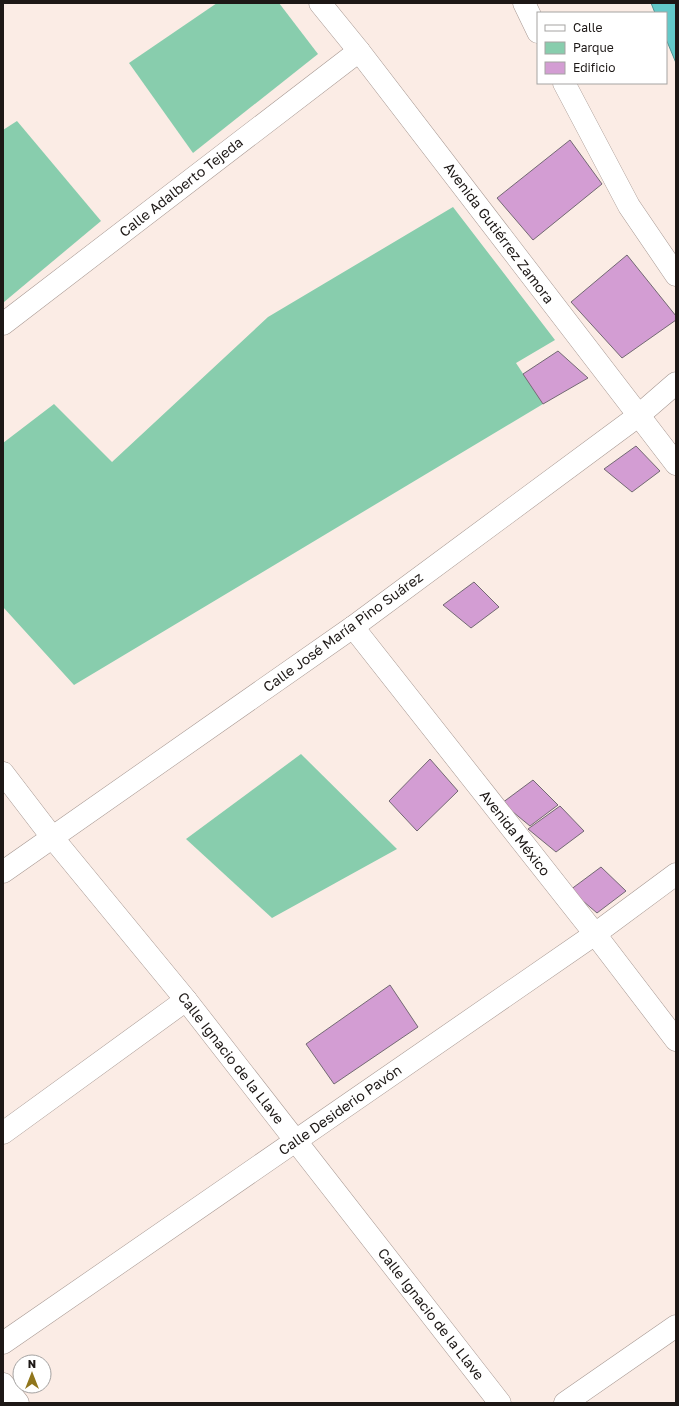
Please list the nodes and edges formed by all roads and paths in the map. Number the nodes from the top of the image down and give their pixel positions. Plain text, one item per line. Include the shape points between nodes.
1 (320, 3) edge
2 (524, 3) edge
3 (537, 30) edge
4 (359, 50) junction
5 (565, 84) edge
6 (676, 275) edge
7 (3, 324) edge
8 (676, 383) edge
9 (638, 416) junction
10 (676, 464) edge
11 (353, 627) junction
12 (3, 773) edge
13 (52, 837) junction
14 (3, 872) edge
15 (676, 874) edge
16 (595, 934) junction
17 (186, 1000) junction
18 (676, 1040) edge
19 (3, 1133) edge
20 (296, 1141) junction
21 (676, 1326) edge
22 (3, 1343) edge
23 (3, 1384) edge
24 (18, 1403) edge
25 (500, 1403) edge
26 (565, 1403) edge

1 - 4 street, Avenida Gutiérrez Zamora
2 - 3 street
4 - 7 street, Calle Adalberto Tejeda
4 - 9 street, Avenida Gutiérrez Zamora
5 - 6 street via 628,206
8 - 9 street, Calle José María Pino Suárez
9 - 10 street, Avenida Gutiérrez Zamora
9 - 11 street, Calle José María Pino Suárez
11 - 13 street, Calle José María Pino Suárez
11 - 16 street, Avenida México
12 - 13 street, Calle Ignacio de la Llave
13 - 14 street, Calle José María Pino Suárez
13 - 17 street, Calle Ignacio de la Llave
15 - 16 street, Calle Desiderio Pavón
16 - 18 street, Avenida México
16 - 20 street, Calle Desiderio Pavón
17 - 19 street
17 - 20 street, Calle Ignacio de la Llave
20 - 22 street, Calle Desiderio Pavón
20 - 25 street, Calle Ignacio de la Llave
21 - 26 street
23 - 24 street

